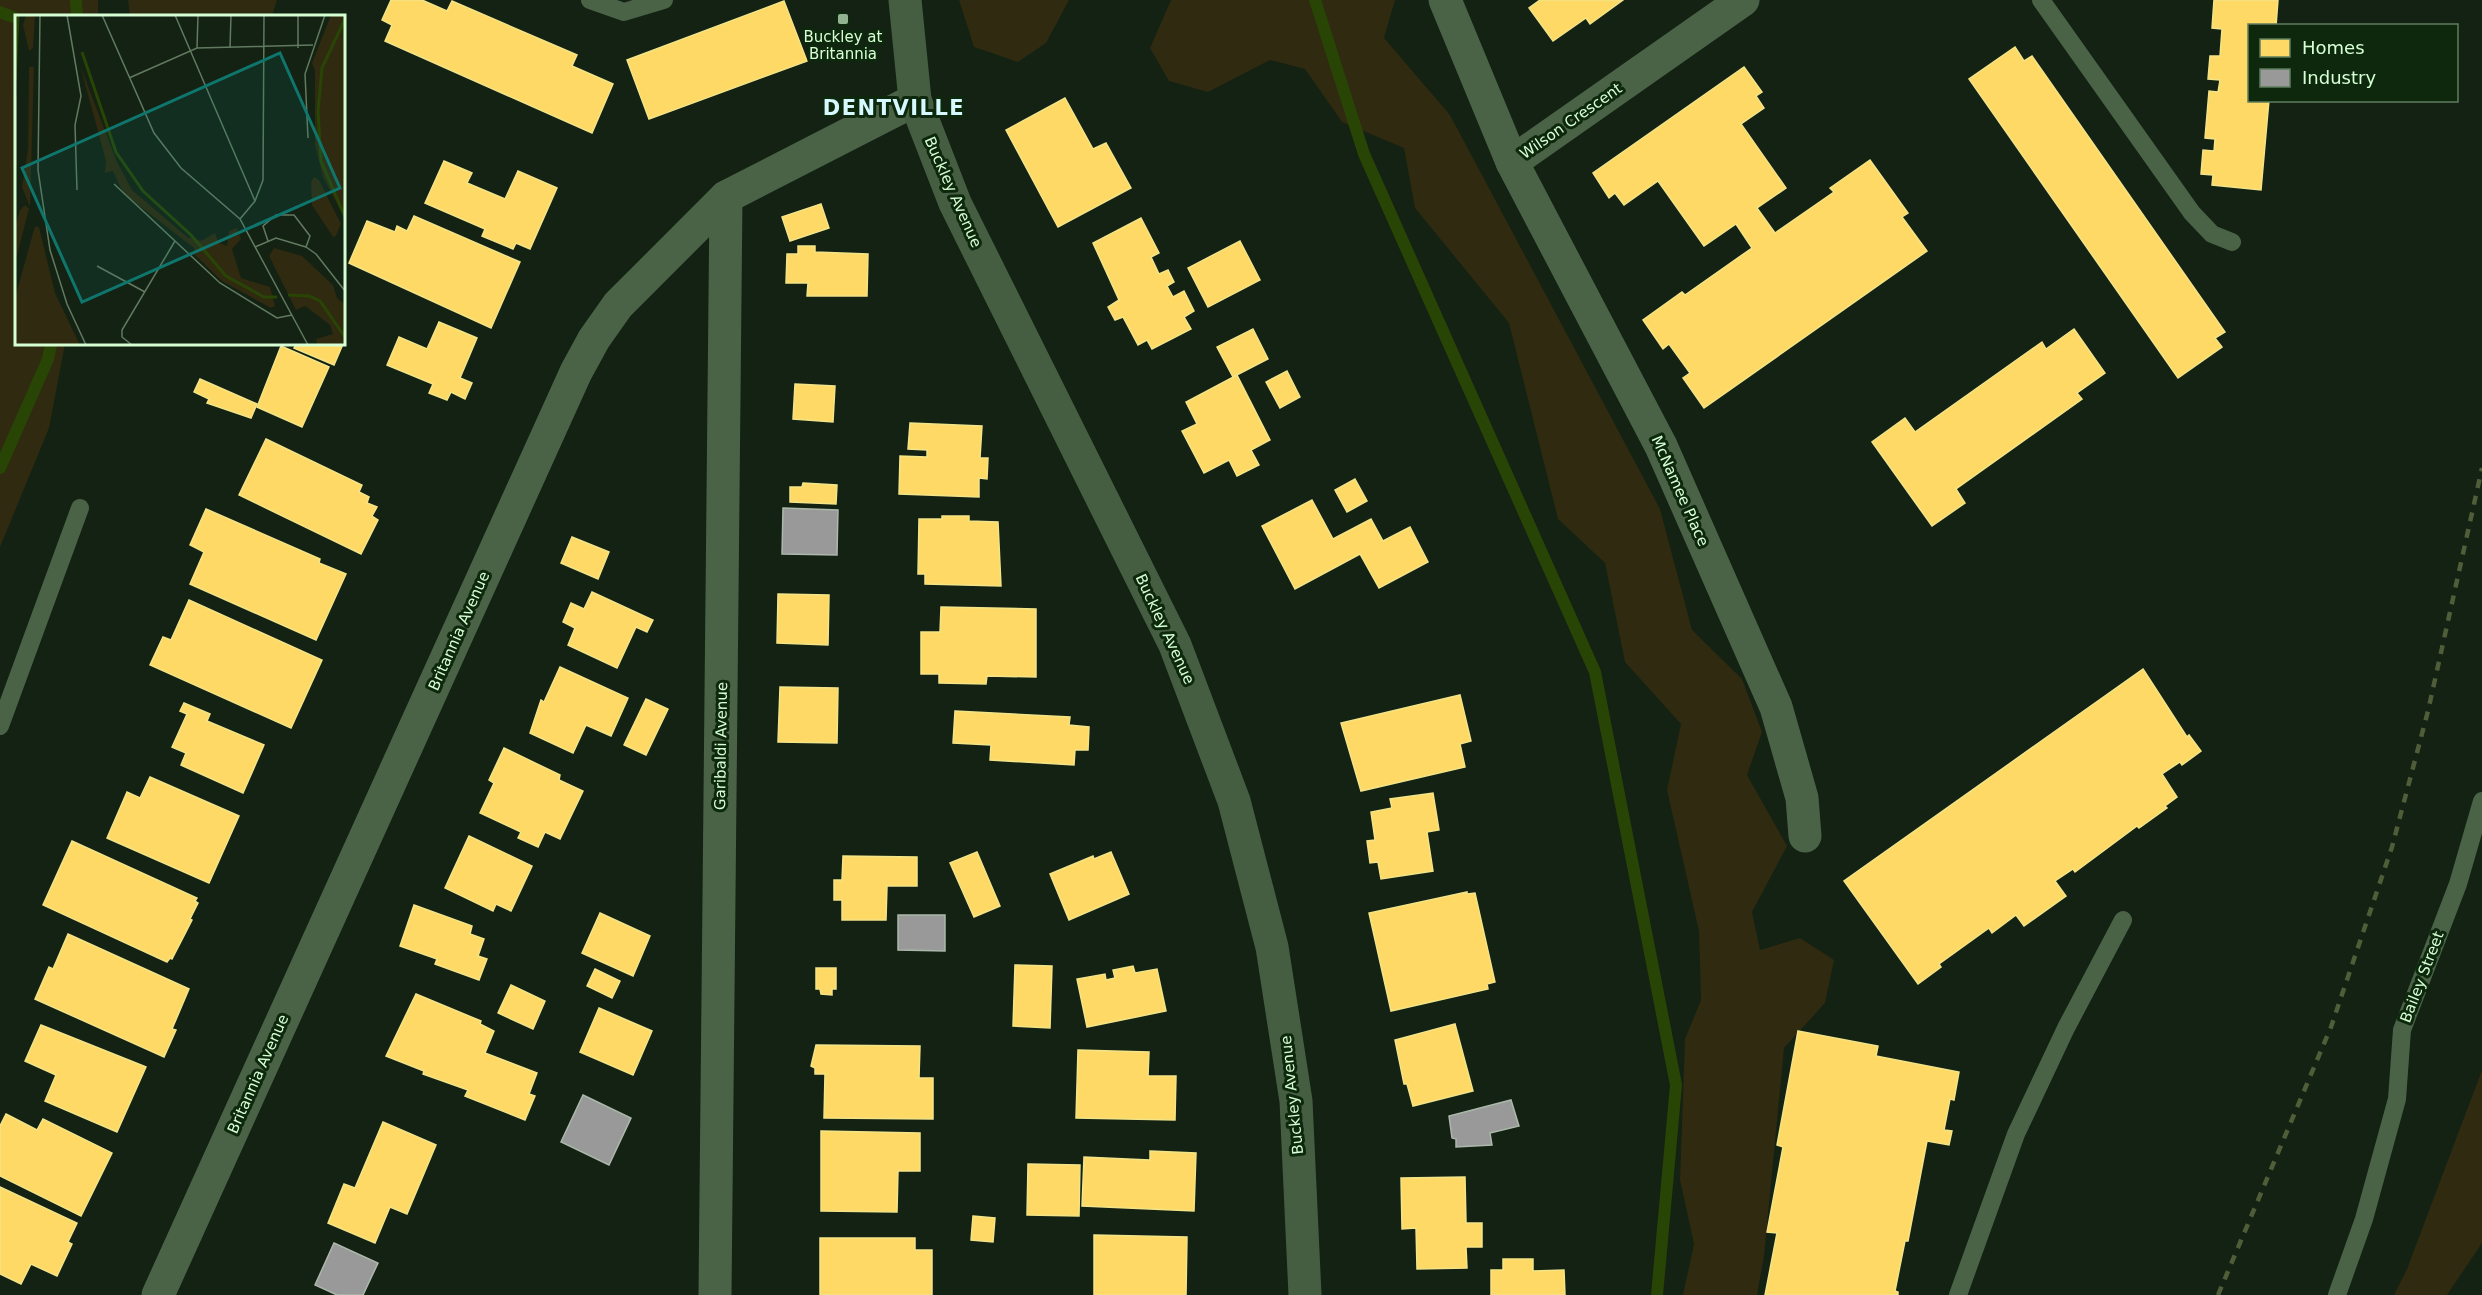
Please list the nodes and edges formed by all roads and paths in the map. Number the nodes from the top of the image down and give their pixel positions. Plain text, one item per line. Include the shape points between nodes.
1 (590, 0) edge
2 (664, 0) edge
3 (905, 0) edge
4 (1444, 0) edge
5 (1743, 0) edge
6 (2041, 0) edge
7 (915, 100) junction
8 (1512, 162) junction
9 (726, 197) junction
10 (2232, 242) dead end
11 (80, 508) dead end
12 (0, 726) edge
13 (2482, 801) edge
14 (1805, 836) dead end
15 (2123, 920) dead end
16 (158, 1295) edge
17 (715, 1295) edge
18 (1305, 1295) edge
19 (1958, 1295) edge
20 (2337, 1295) edge

1 - 2 lane via 624,12
3 - 7 street, Buckley Avenue
4 - 8 street, Wilson Crescent
5 - 8 street, Wilson Crescent
6 - 10 lane via 2192,213 2212,234
7 - 9 street, Britannia Avenue
7 - 18 street, Buckley Avenue via 955,203 1175,645 1234,801 1272,947 1296,1101
8 - 14 street, McNamee Place via 1661,446 1776,707 1802,798
9 - 16 street, Britannia Avenue via 618,305 576,372
9 - 17 street, Garibaldi Avenue
11 - 12 lane
13 - 20 lane, Bailey Street via 2458,884 2402,1030 2397,1099 2364,1219
15 - 19 lane via 2016,1134

